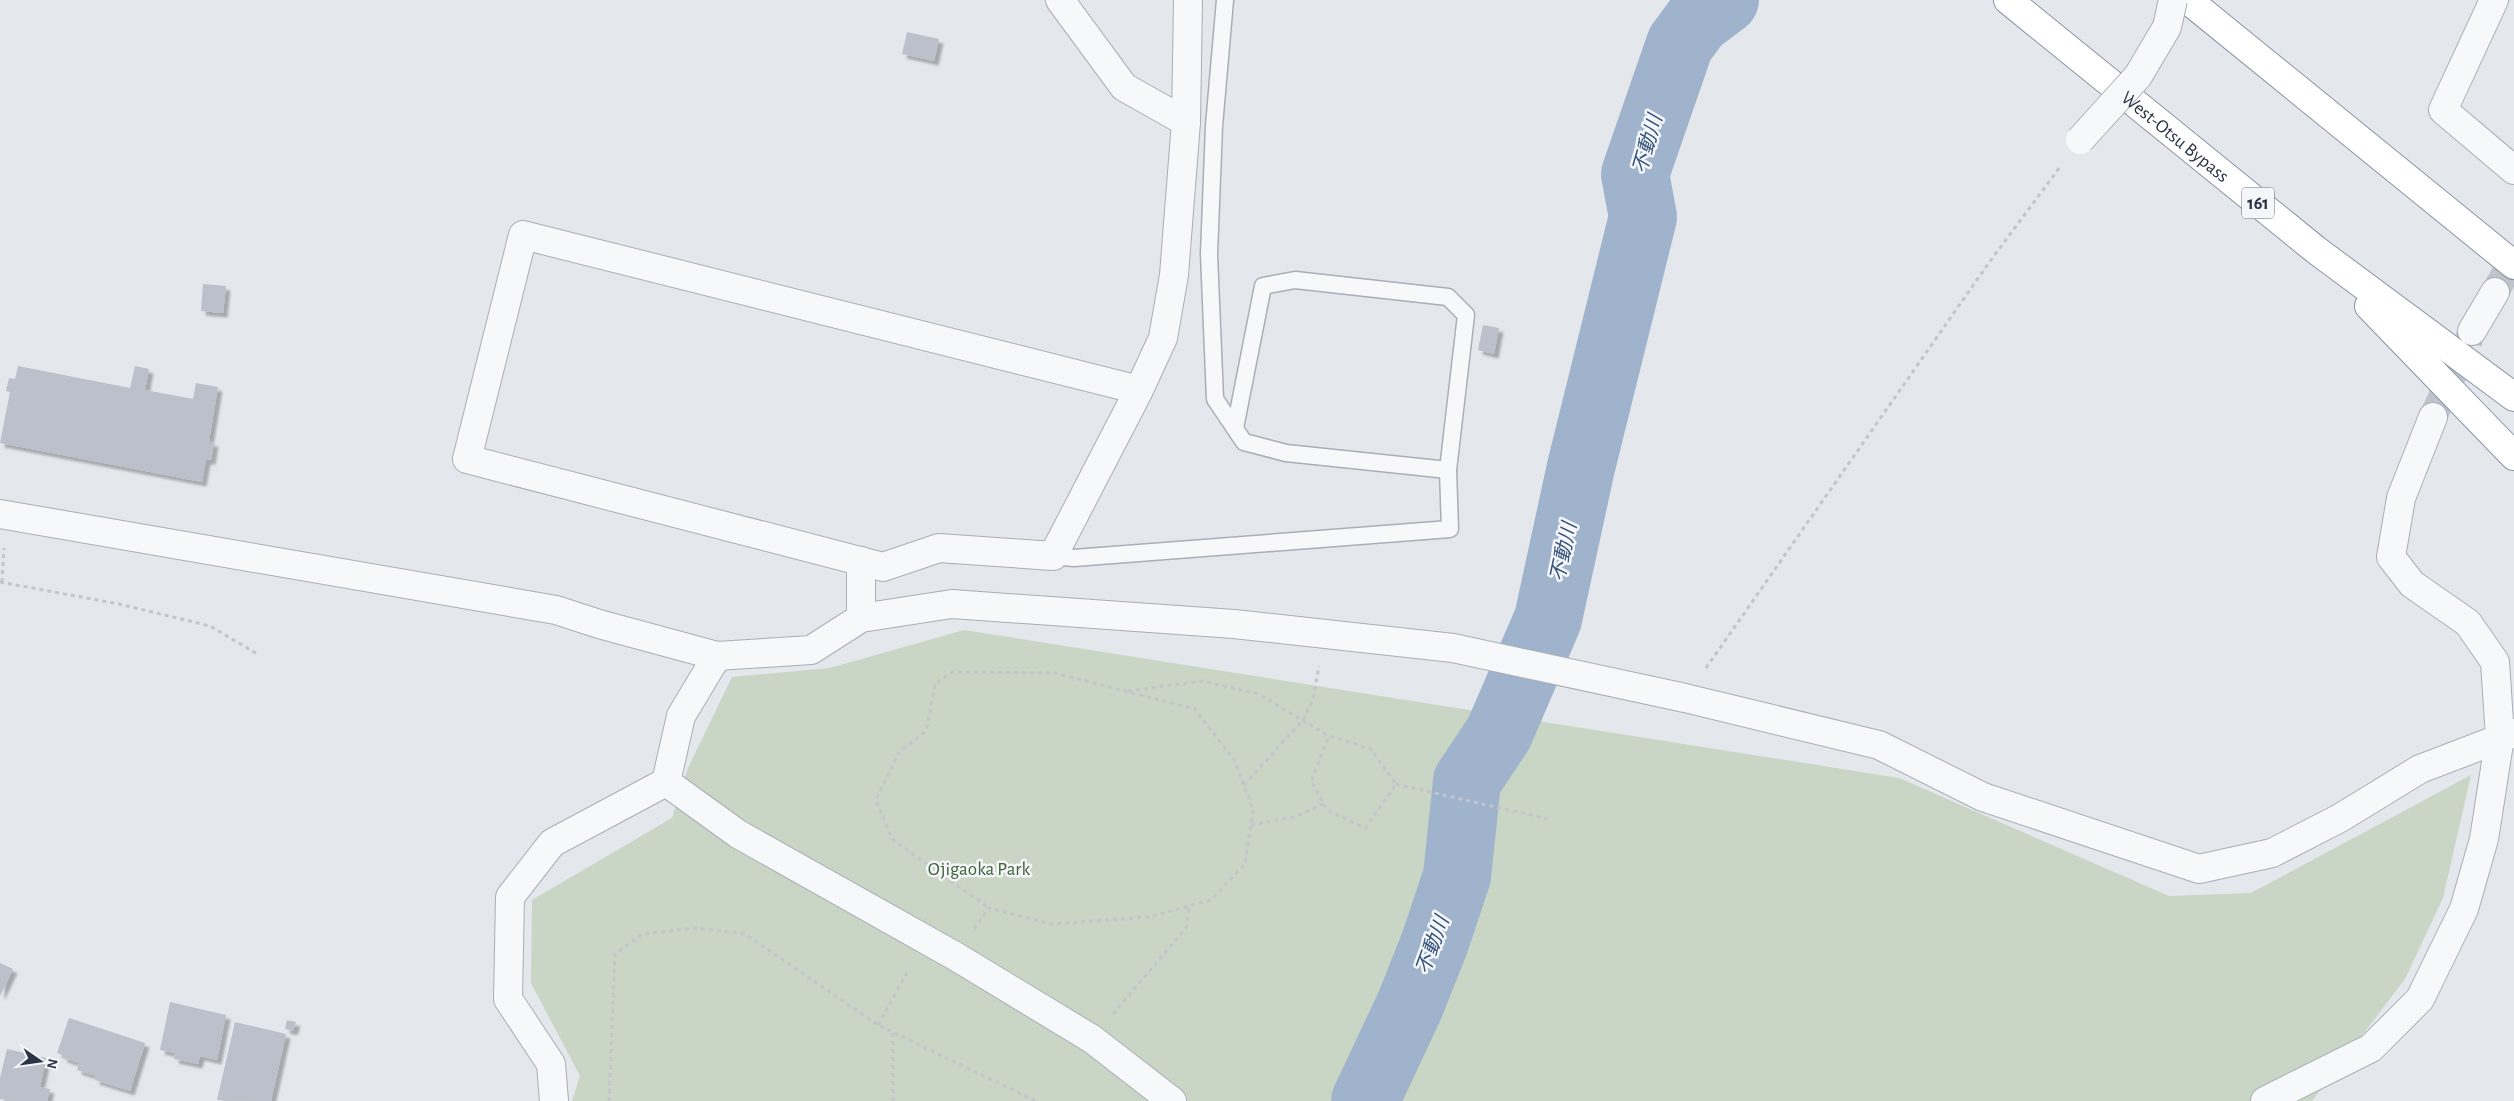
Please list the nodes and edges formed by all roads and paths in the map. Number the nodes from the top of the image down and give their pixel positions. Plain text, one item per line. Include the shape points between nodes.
1 (1060, 0) edge
2 (1188, 0) edge
3 (1225, 0) edge
4 (2008, 0) edge
5 (2173, 0) edge
6 (2188, 0) edge
7 (2494, 0) edge
8 (1186, 122) junction
9 (2080, 140) joint
10 (2514, 170) edge
11 (2316, 250) junction
12 (2514, 265) edge
13 (2495, 292) tunnel mouth
14 (2472, 331) tunnel mouth
15 (1139, 390) junction
16 (2514, 397) edge
17 (2433, 417) tunnel mouth
18 (1235, 428) junction
19 (2514, 456) edge
20 (1448, 470) junction
21 (0, 514) edge
22 (1053, 556) junction
23 (860, 561) junction
24 (0, 582) edge
25 (861, 618) junction
26 (1325, 634) junction
27 (259, 655) dead end
28 (717, 656) junction
29 (1124, 691) junction
30 (1685, 698) junction
31 (1303, 720) junction
32 (2507, 735) edge
33 (1329, 736) junction
34 (666, 782) junction
35 (1396, 784) junction
36 (1244, 785) junction
37 (1324, 804) junction
38 (1548, 819) dead end
39 (1251, 825) junction
40 (1189, 907) junction
41 (989, 908) junction
42 (926, 939) junction
43 (956, 956) junction
44 (878, 1025) junction
45 (893, 1032) junction
46 (1092, 1039) junction
47 (554, 1101) edge
48 (610, 1101) edge
49 (893, 1101) edge
50 (1036, 1101) edge
51 (1172, 1101) edge
52 (2265, 1101) edge

1 - 8 street via 1124,88
2 - 8 street
3 - 18 lane via 1214,126 1209,254 1215,399
4 - 11 highway, West-Otsu Bypass / 161
5 - 9 street, bridge via 2168,27 2138,76
6 - 12 highway
7 - 10 street via 2443,110
8 - 15 street via 1174,275 1162,338
9 - 30 path via 1988,264
11 - 16 highway, West-Otsu Bypass / 161
11 - 19 highway
13 - 14 street
15 - 22 street
15 - 23 street via 523,235 467,459
17 - 32 street via 2401,498 2391,558 2412,584 2468,623 2495,662
18 - 20 lane via 1244,442 1286,453
18 - 20 lane via 1262,286 1295,280 1448,297 1466,316
20 - 22 lane via 1450,529 1074,558
21 - 28 street via 556,610
22 - 23 street via 940,548 883,567
23 - 25 street
24 - 27 path via 118,604 210,626
25 - 26 street via 952,604 1234,624
25 - 28 street via 811,650
26 - 30 street via 1453,648
26 - 31 path via 1313,699
28 - 34 street via 681,716
29 - 31 path via 1203,681 1258,694
29 - 36 path via 1195,709 1235,761
29 - 41 path via 1055,673 952,672 935,684 926,731 899,752 876,800 892,839
30 - 32 street via 1879,745 1983,797 2199,869 2272,853 2340,818 2420,769
31 - 33 path
31 - 36 path
32 - 52 street via 2484,839 2464,909 2420,999 2371,1048
33 - 35 path via 1370,749
33 - 37 path via 1311,781
34 - 42 street via 738,834
34 - 47 street via 552,843 510,897 508,999 551,1064
35 - 37 path via 1365,828 1327,810
35 - 38 path
36 - 39 path via 1253,810
37 - 39 path via 1294,817
39 - 40 path via 1245,864 1211,900
40 - 41 path via 1149,918 1052,924
40 - 46 path via 1186,928
41 - 43 path
42 - 43 street
42 - 44 path
43 - 46 street
44 - 45 path
44 - 48 path via 745,934 696,928 642,934 615,954
45 - 49 path
45 - 50 path
46 - 51 street

